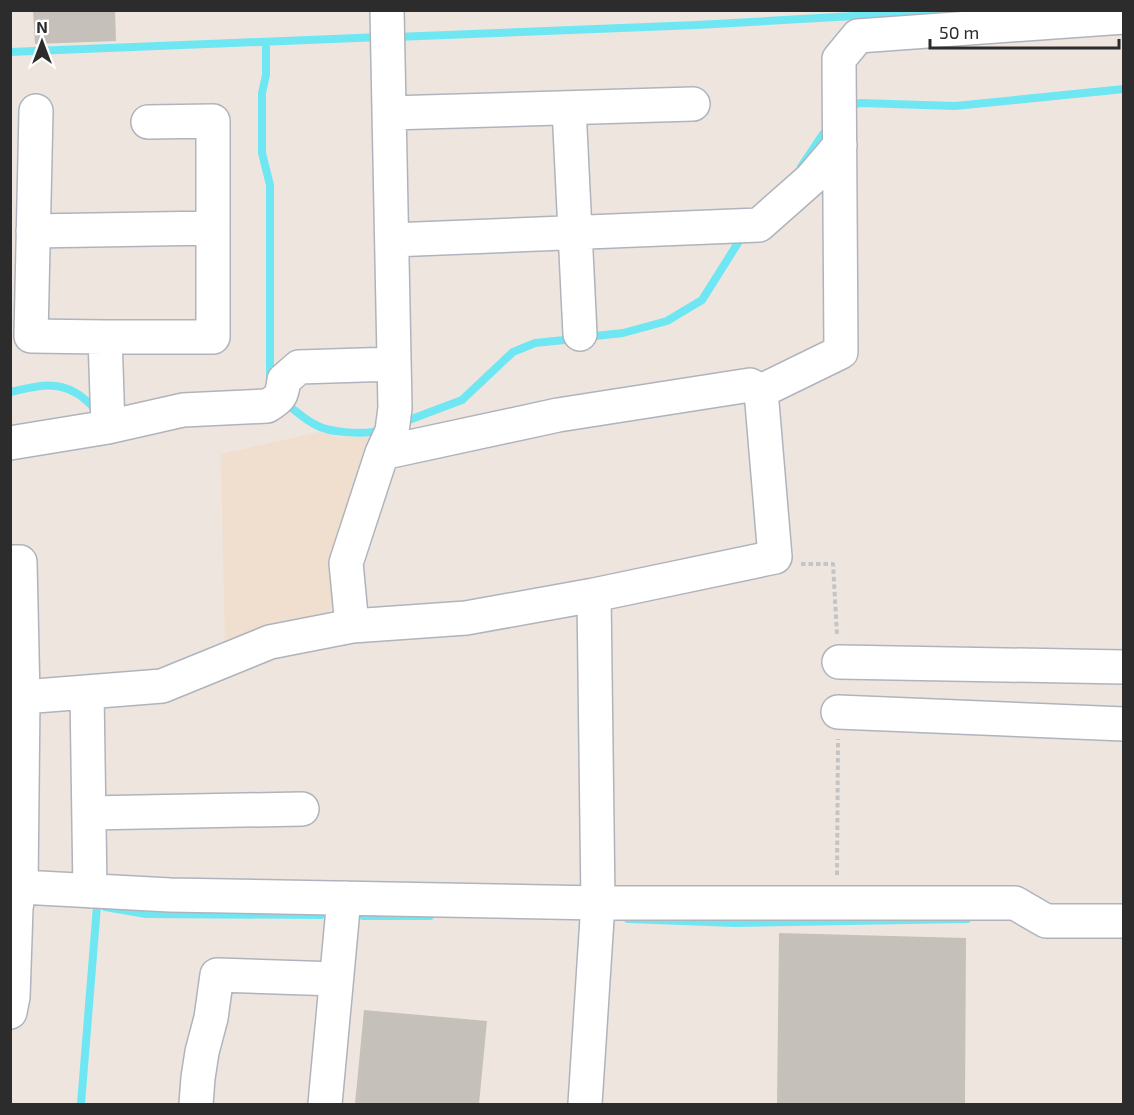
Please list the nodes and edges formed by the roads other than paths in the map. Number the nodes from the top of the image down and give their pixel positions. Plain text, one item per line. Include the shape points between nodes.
1 (1124, 17) edge
2 (388, 29) edge
3 (693, 104) dead end
4 (569, 108) junction
5 (36, 111) dead end
6 (390, 113) junction
7 (148, 122) dead end
8 (840, 126) junction
9 (213, 228) junction
10 (33, 231) junction
11 (576, 232) junction
12 (392, 240) junction
13 (580, 334) dead end
14 (105, 337) junction
15 (394, 364) junction
16 (761, 391) junction
17 (108, 427) junction
18 (390, 434) junction
19 (10, 443) edge
20 (10, 562) edge
21 (594, 595) junction
22 (352, 626) junction
23 (839, 662) dead end
24 (1124, 667) edge
25 (87, 692) junction
26 (23, 697) junction
27 (838, 712) dead end
28 (1124, 723) edge
29 (302, 809) dead end
30 (89, 813) junction
31 (90, 891) junction
32 (18, 897) junction
33 (344, 898) junction
34 (597, 912) junction
35 (1124, 921) edge
36 (13, 958) edge
37 (336, 979) junction
38 (10, 1012) edge
39 (196, 1104) edge
40 (325, 1104) edge
41 (585, 1104) edge

1 - 8 street via 858,36 839,59
2 - 6 street
3 - 4 street
4 - 6 street
4 - 11 street
5 - 10 street
6 - 12 street
7 - 9 street via 213,121
8 - 11 street via 811,179 759,225
8 - 16 street via 841,352
9 - 10 street
9 - 14 street via 213,337
10 - 14 street via 31,336
11 - 12 street
11 - 13 street
12 - 15 street
14 - 17 street
15 - 17 street via 299,367 284,380 279,397 267,406 183,410
15 - 18 street
16 - 18 street via 750,386 558,415
16 - 21 street via 775,557
17 - 19 street
18 - 22 street via 346,563
20 - 26 street via 20,562
21 - 22 street via 466,618
21 - 34 street
22 - 25 street via 270,642 162,686
23 - 24 street
25 - 26 street
25 - 30 street
26 - 32 street
27 - 28 street
29 - 30 street
30 - 31 street
31 - 32 street
31 - 33 street
32 - 36 street
33 - 34 street
33 - 37 street
34 - 35 street via 1015,903 1046,921
34 - 41 street
36 - 38 street
37 - 39 street via 217,975
37 - 40 street

